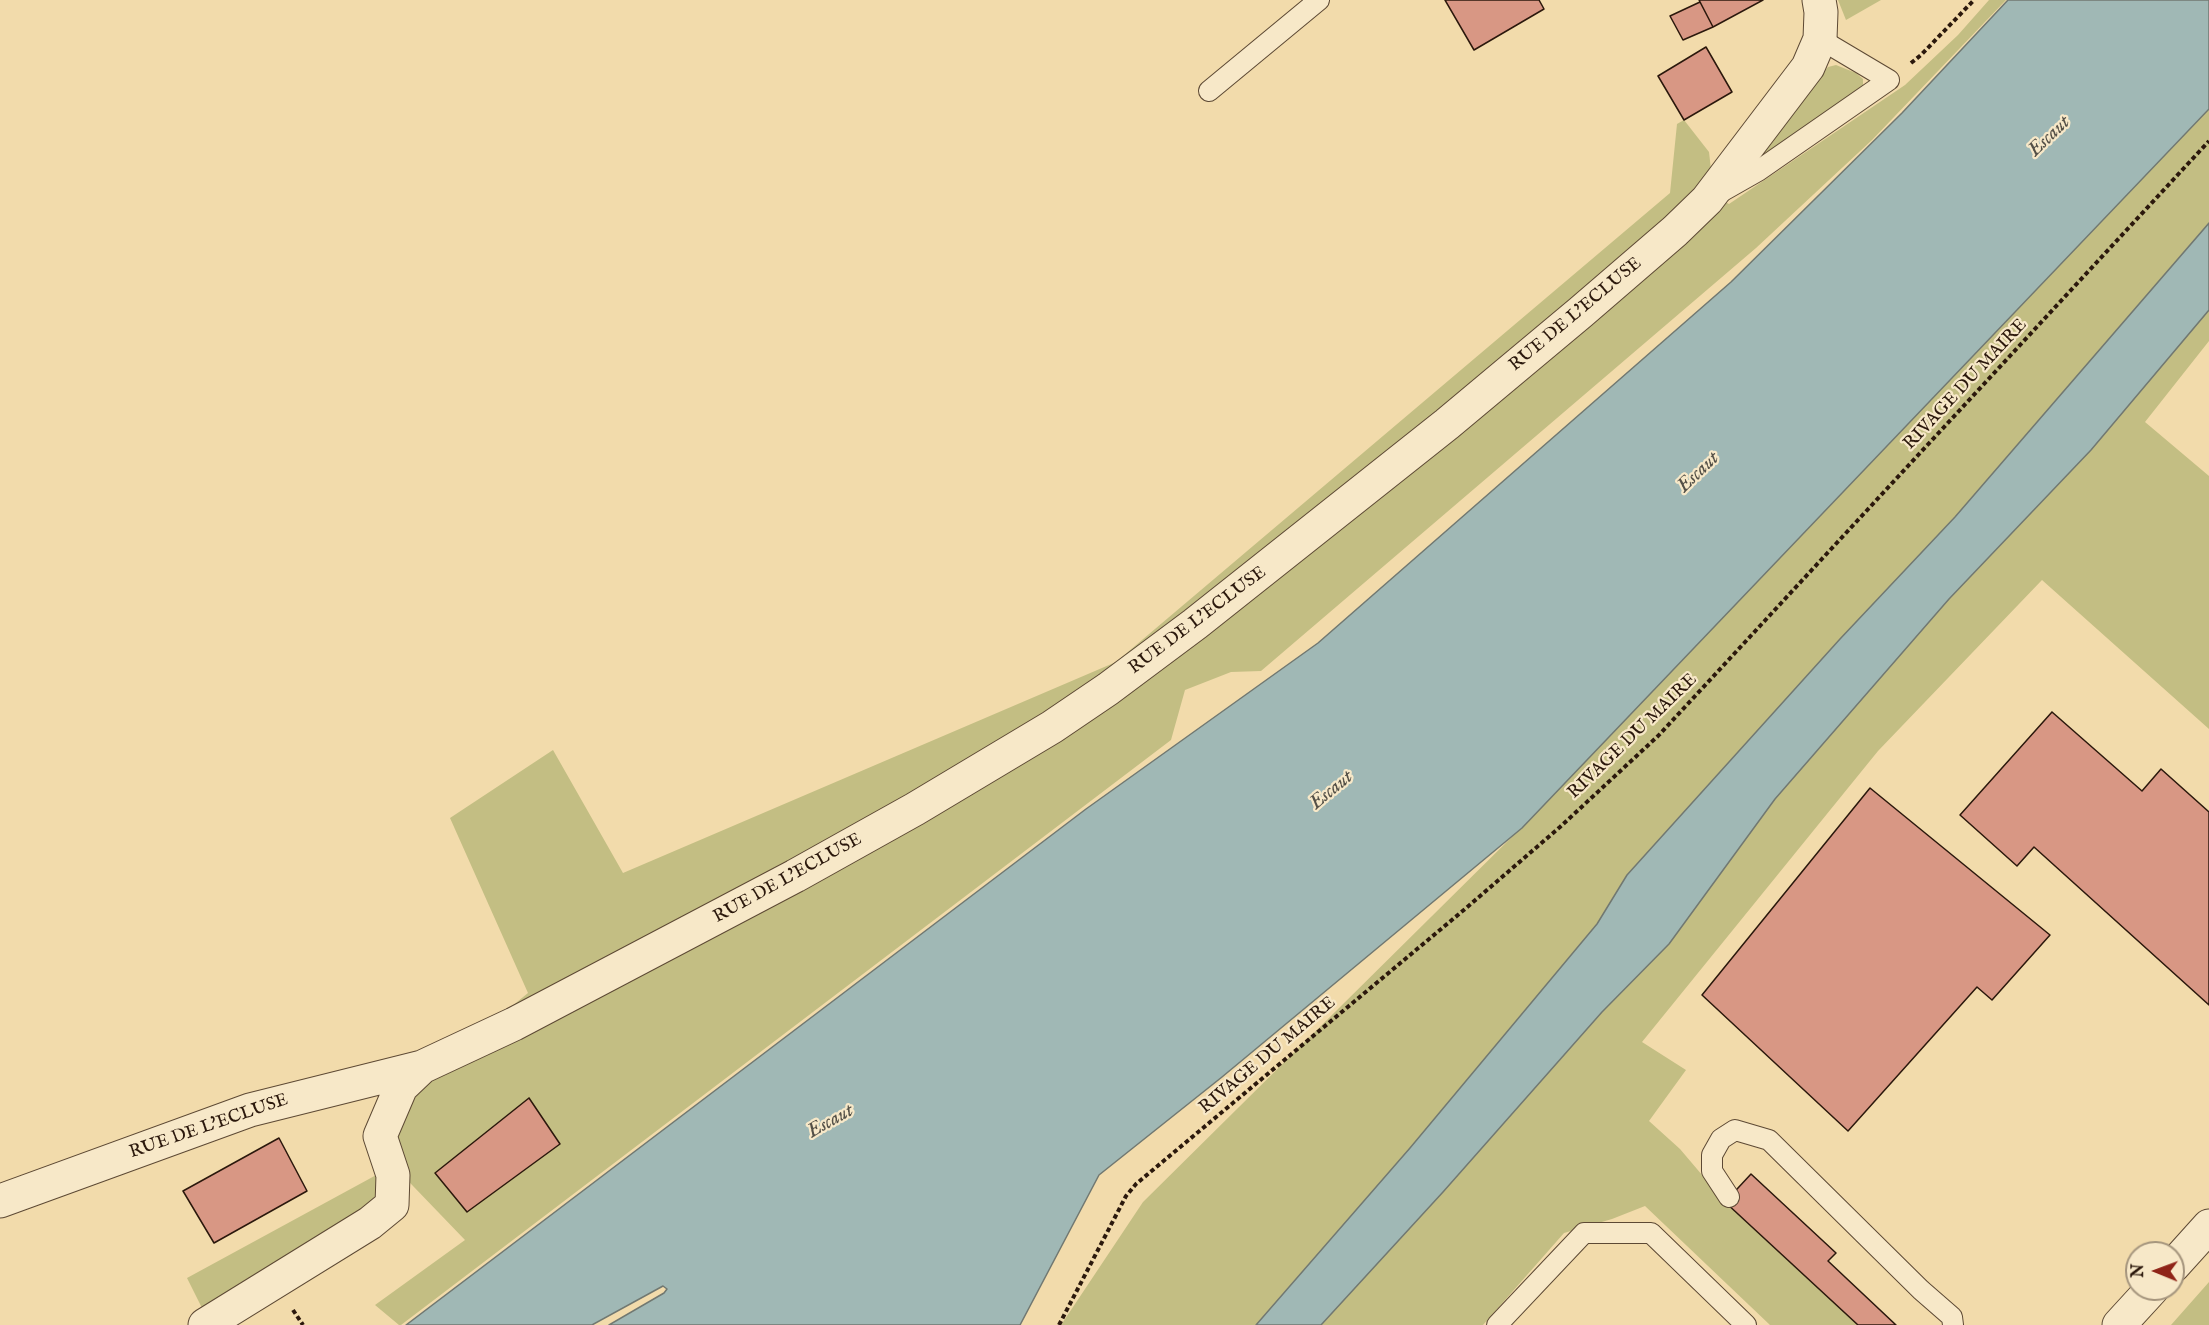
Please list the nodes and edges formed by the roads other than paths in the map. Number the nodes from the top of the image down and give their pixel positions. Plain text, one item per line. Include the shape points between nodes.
1 (1319, 0) edge
2 (1819, 0) edge
3 (1820, 39) junction
4 (1209, 91) dead end
5 (1707, 200) junction
6 (422, 1067) junction
7 (1729, 1197) dead end
8 (0, 1201) edge
9 (2209, 1226) edge
10 (2185, 1253) edge
11 (2141, 1301) edge
12 (205, 1325) edge
13 (1497, 1325) edge
14 (1746, 1325) edge
15 (1953, 1325) edge
16 (2119, 1325) edge

1 - 4 lane
2 - 3 street, RUE DE L'ECLUSE
3 - 5 street, RUE DE L'ECLUSE via 1808,67
3 - 5 lane via 1889,80 1758,171
5 - 6 street, RUE DE L'ECLUSE via 1447,424 1277,561 1108,689 995,761 795,876 524,1019
6 - 8 street, RUE DE L'ECLUSE via 250,1110
6 - 12 street, RUE DE L'ECLUSE via 401,1087 380,1136 393,1175 392,1205 370,1223
7 - 15 lane via 1712,1171 1712,1155 1721,1139 1735,1130 1769,1140 1952,1317
9 - 10 street
11 - 16 street
13 - 14 lane via 1584,1233 1651,1233

